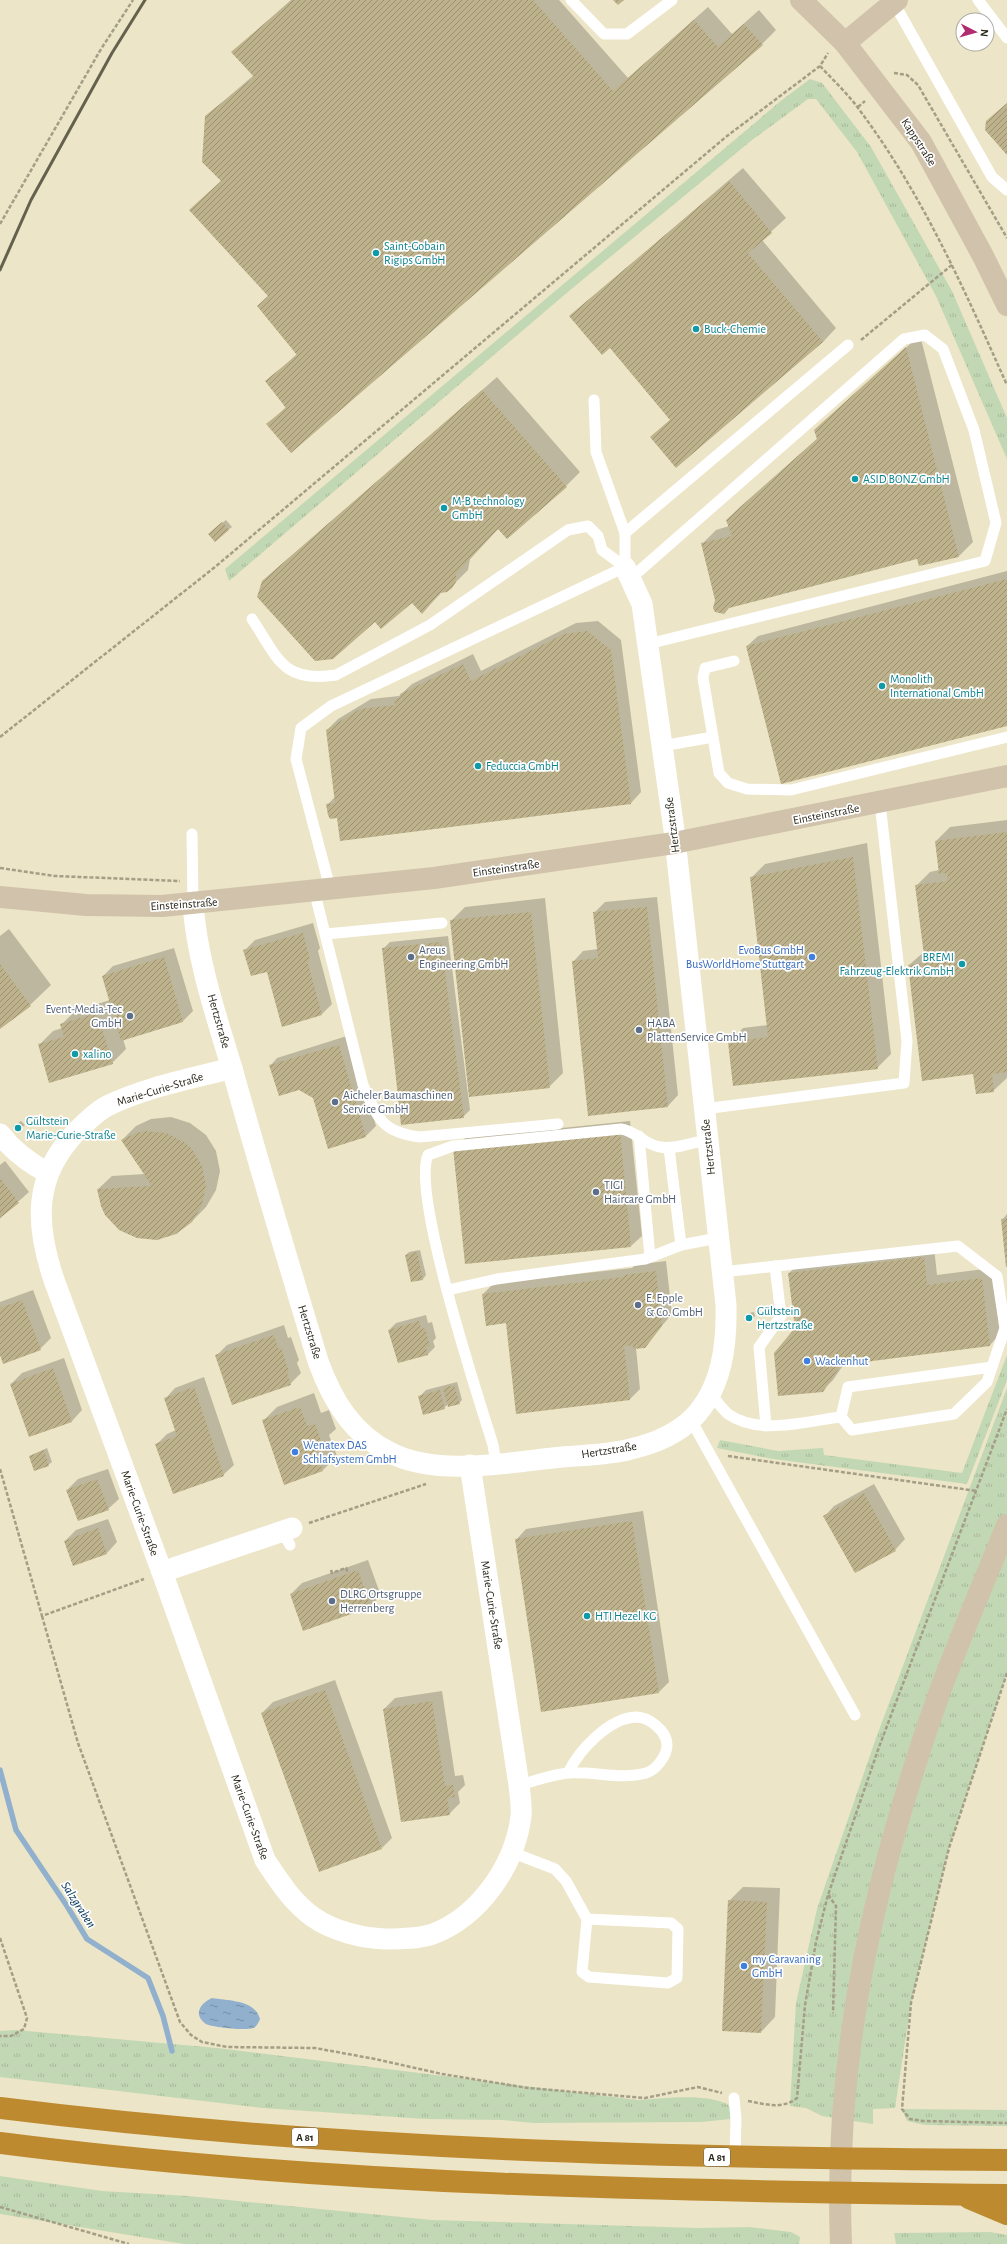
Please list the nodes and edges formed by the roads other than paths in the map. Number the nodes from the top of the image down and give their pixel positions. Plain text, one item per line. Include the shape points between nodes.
1 (571, 0) edge
2 (672, 0) edge
3 (802, 0) edge
4 (978, 0) edge
5 (896, 1) edge
6 (1007, 38) edge
7 (845, 43) junction
8 (1007, 190) edge
9 (1007, 305) edge
10 (848, 345) road end
11 (594, 400) dead end
12 (625, 533) junction
13 (628, 573) junction
14 (252, 619) dead end
15 (648, 644) junction
16 (734, 661) dead end
17 (713, 737) junction
18 (1007, 737) edge
19 (662, 746) junction
20 (1007, 776) edge
21 (880, 803) junction
22 (192, 834) dead end
23 (674, 843) junction
24 (322, 889) junction
25 (0, 897) edge
26 (193, 904) junction
27 (442, 923) dead end
28 (326, 934) junction
29 (232, 1068) junction
30 (704, 1109) junction
31 (558, 1124) dead end
32 (0, 1134) edge
33 (639, 1136) junction
34 (707, 1140) junction
35 (669, 1148) junction
36 (48, 1173) junction
37 (718, 1238) junction
38 (681, 1245) junction
39 (650, 1257) junction
40 (775, 1266) junction
41 (722, 1272) junction
42 (448, 1290) junction
43 (992, 1367) junction
44 (710, 1393) junction
45 (840, 1416) junction
46 (691, 1420) junction
47 (766, 1426) junction
48 (496, 1463) junction
49 (470, 1465) junction
50 (1007, 1525) edge
51 (291, 1537) road end
52 (162, 1572) junction
53 (855, 1716) dead end
54 (568, 1773) junction
55 (519, 1785) junction
56 (510, 1852) junction
57 (587, 1919) junction
58 (734, 2098) road end
59 (0, 2108) edge
60 (0, 2143) edge
61 (735, 2158) junction
62 (1007, 2160) edge
63 (960, 2194) junction
64 (1007, 2195) edge
65 (1007, 2214) edge
66 (841, 2244) edge

1 - 2 lane via 604,34 628,34
3 - 7 street, Kappstraße
4 - 6 lane
5 - 7 street
5 - 8 lane via 992,177
7 - 9 street, Kappstraße via 921,142
10 - 12 lane
11 - 12 lane via 596,452
12 - 13 lane
13 - 14 lane via 602,550 598,536 588,526 568,530 430,625 336,675 320,677 301,675 284,667
13 - 15 street, Hertzstraße via 642,604
13 - 15 lane via 904,339 925,335 943,348 974,430 996,523 985,561
13 - 24 lane via 331,706 301,728 296,759
15 - 19 street, Hertzstraße
16 - 17 lane via 705,668 702,678
17 - 18 lane via 720,773 728,783 748,789 769,791 791,790
17 - 19 lane
19 - 23 street, Hertzstraße
20 - 21 street, Einsteinstraße
21 - 23 street, Einsteinstraße
21 - 30 lane via 907,1041 904,1083
22 - 26 lane
23 - 24 street, Einsteinstraße via 434,878
23 - 30 street, Hertzstraße
24 - 26 street, Einsteinstraße
24 - 28 lane
25 - 26 street, Einsteinstraße via 86,905
26 - 29 street, Hertzstraße via 198,942
27 - 28 lane
28 - 31 lane via 363,1085 386,1127 403,1135 420,1137
29 - 36 street, Marie-Curie-Straße via 130,1096 105,1107 72,1136 58,1153
29 - 49 street, Hertzstraße via 316,1354 331,1393 352,1423 376,1445 408,1460 437,1465
30 - 34 street, Hertzstraße
32 - 36 street via 27,1161
33 - 35 lane via 659,1147
33 - 39 lane
33 - 42 lane via 621,1129 453,1146 428,1155 424,1162 426,1199
34 - 35 lane
34 - 37 street, Hertzstraße
35 - 38 lane
36 - 52 street, Marie-Curie-Straße via 40,1214 45,1252
37 - 38 lane
37 - 41 street, Hertzstraße
38 - 39 lane
39 - 42 lane via 497,1279
40 - 41 lane
40 - 43 lane via 958,1246 997,1276 1005,1328
40 - 47 lane via 781,1316 760,1347
41 - 44 street, Hertzstraße via 727,1336 723,1361
42 - 48 lane
43 - 45 lane via 848,1387
43 - 45 lane via 987,1382 954,1414 852,1430
44 - 46 street, Hertzstraße via 700,1411
44 - 47 lane via 729,1414 749,1424
45 - 47 lane
46 - 48 street, Hertzstraße via 653,1442 630,1449
46 - 53 lane
48 - 49 street, Hertzstraße
49 - 55 street, Marie-Curie-Straße
50 - 66 street via 941,1690 901,1810 873,1911 861,1972 848,2066 840,2181
51 - 52 street via 271,1536
52 - 56 street, Marie-Curie-Straße via 265,1860 291,1899 314,1918 339,1930 367,1938 404,1939 432,1934 464,1917 484,1898 500,1875
54 - 54 lane via 646,1773 661,1762 667,1746 664,1736 655,1724 642,1717 625,1718 595,1737 575,1758
54 - 55 lane
55 - 56 street, Marie-Curie-Straße via 521,1815
56 - 57 lane via 555,1869 566,1881
57 - 57 lane via 671,1923 678,1929 677,1978 668,1983 589,1977 582,1972
58 - 61 lane
59 - 61 highway, A 81 via 134,2123 373,2142 517,2151
60 - 63 highway via 270,2170 430,2181 608,2188
61 - 62 highway, A 81
63 - 64 highway
63 - 65 highway

